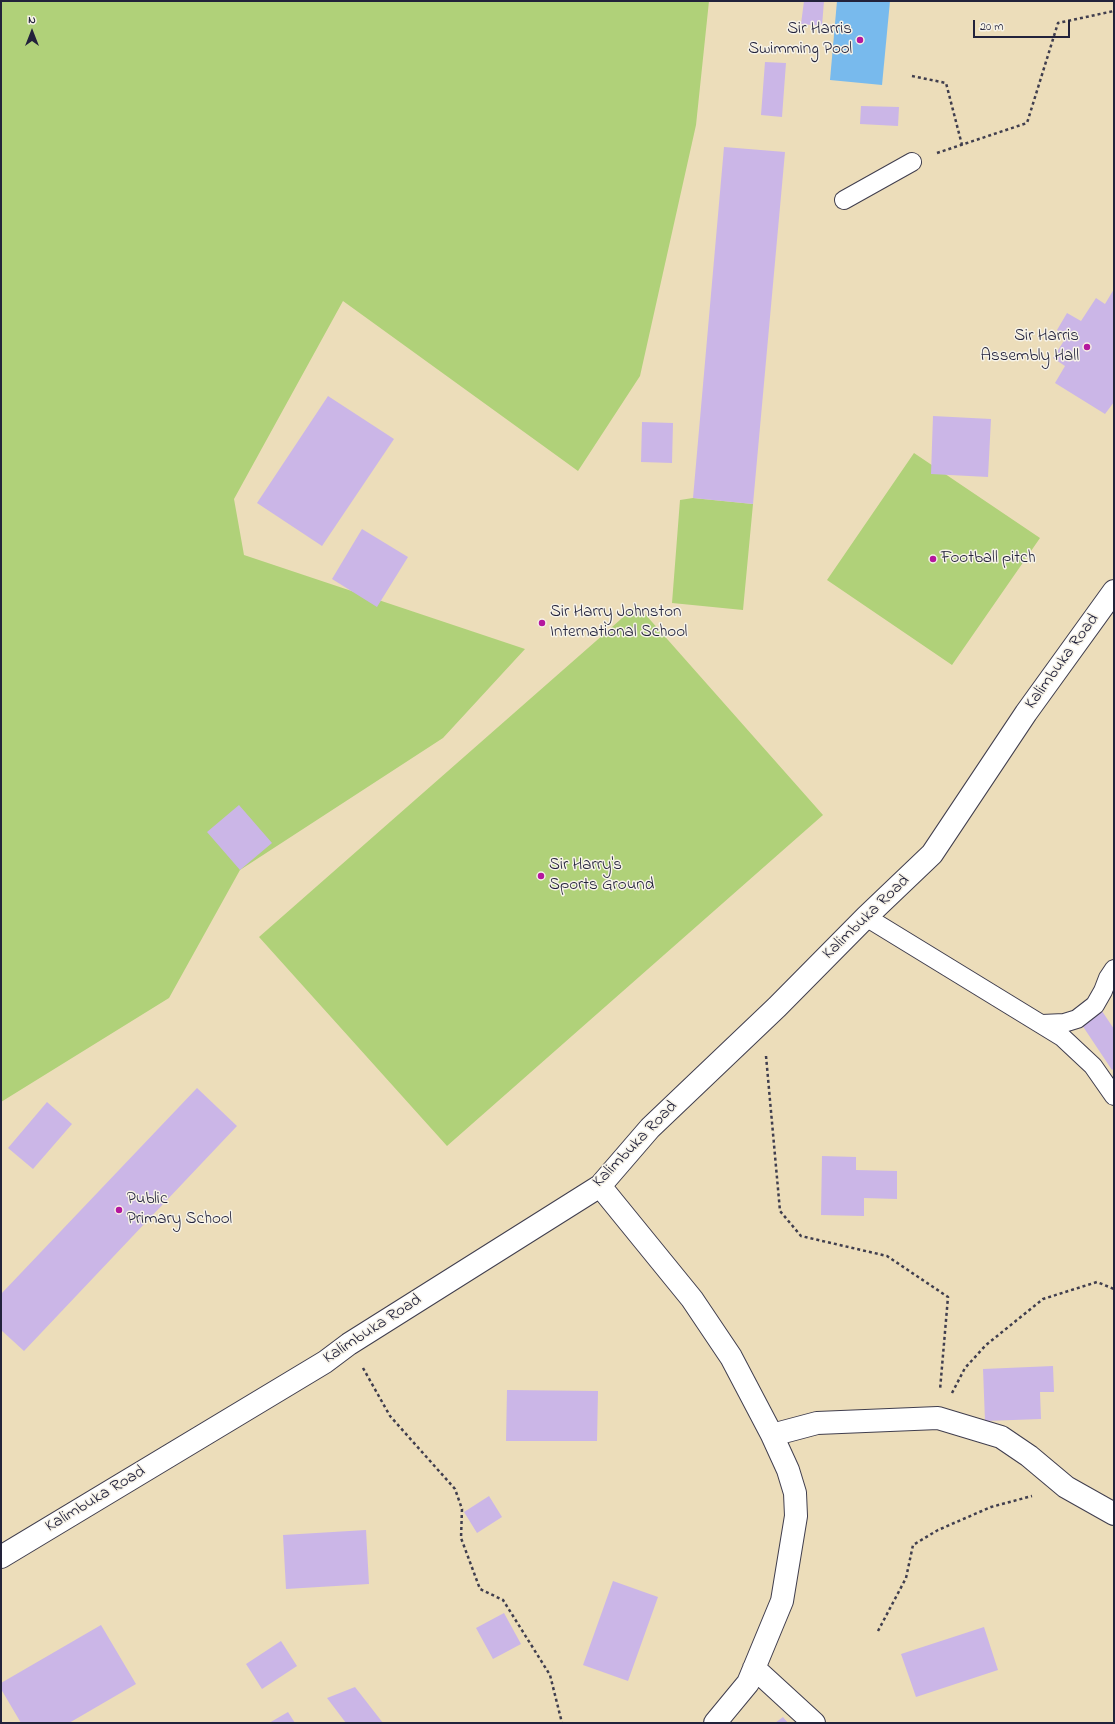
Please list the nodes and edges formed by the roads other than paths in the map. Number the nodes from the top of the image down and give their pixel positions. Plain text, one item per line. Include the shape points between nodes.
1 (912, 162) road end
2 (844, 200) dead end
3 (1114, 591) edge
4 (866, 917) junction
5 (1114, 969) edge
6 (1042, 1024) junction
7 (1114, 1096) edge
8 (600, 1186) junction
9 (772, 1435) junction
10 (1114, 1514) edge
11 (1, 1557) edge
12 (754, 1668) junction
13 (715, 1723) edge
14 (814, 1723) edge

1 - 2 lane
3 - 4 street, Kalimbuka Road via 1026,713 932,854
4 - 6 lane
4 - 8 street, Kalimbuka Road via 777,1007 650,1128
5 - 6 lane via 1094,1005 1077,1019 1064,1023
6 - 7 lane via 1075,1047 1094,1066
8 - 9 street via 692,1299 731,1357
8 - 11 street, Kalimbuka Road via 349,1344 325,1362
9 - 10 street via 817,1424 938,1418 1001,1438 1029,1456 1066,1487
9 - 12 street via 795,1492 796,1516 782,1602
12 - 13 street via 748,1683
12 - 14 street

